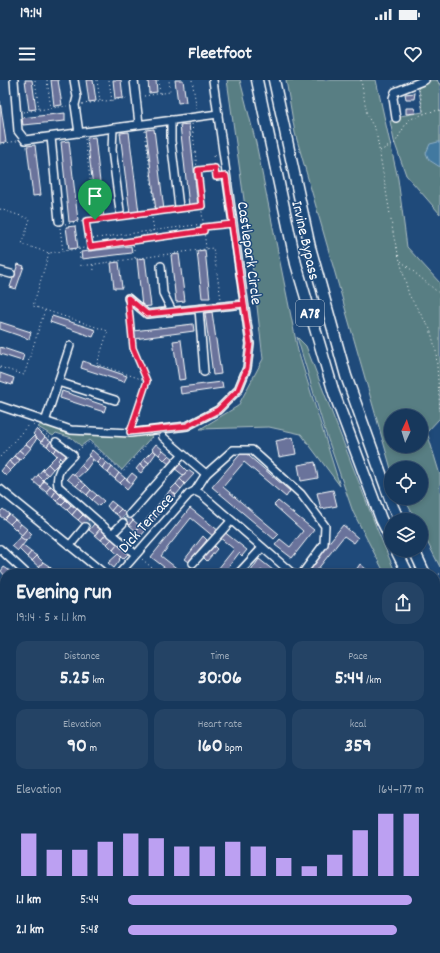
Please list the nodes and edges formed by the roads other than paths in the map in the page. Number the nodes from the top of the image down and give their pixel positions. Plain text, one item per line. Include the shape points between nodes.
1 (14, 80) edge
2 (74, 80) edge
3 (134, 80) edge
4 (213, 80) edge
5 (257, 80) edge
6 (274, 80) edge
7 (425, 80) edge
8 (218, 114) junction
9 (396, 118) dead end
10 (171, 120) junction
11 (141, 124) junction
12 (113, 128) junction
13 (82, 132) junction
14 (51, 136) junction
15 (180, 208) road end
16 (120, 211) dead end
17 (59, 221) dead end
18 (160, 266) dead end
19 (0, 271) edge
20 (11, 274) dead end
21 (128, 298) road end
22 (244, 304) junction
23 (199, 309) junction
24 (172, 311) junction
25 (70, 346) dead end
26 (204, 372) dead end
27 (58, 382) junction
28 (115, 400) dead end
29 (0, 406) edge
30 (45, 422) junction
31 (160, 435) road end
32 (56, 442) road end
33 (182, 455) junction
34 (206, 474) junction
35 (0, 489) edge
36 (195, 491) junction
37 (396, 513) edge
38 (130, 514) tunnel mouth
39 (231, 521) junction
40 (123, 523) tunnel mouth
41 (384, 525) edge
42 (85, 527) tunnel mouth
43 (112, 534) junction
44 (70, 546) junction
45 (262, 548) junction
46 (0, 549) edge
47 (136, 554) junction
48 (400, 557) edge
49 (417, 557) edge
50 (194, 563) dead end
51 (22, 569) edge
52 (99, 569) edge
53 (123, 569) edge
54 (243, 569) edge
55 (287, 569) edge
56 (306, 569) edge
57 (406, 569) edge
58 (423, 569) edge

1 - 14 street via 18,131 25,140
2 - 13 street via 77,97 75,105
3 - 11 street
4 - 8 street, Castlepark Circle
5 - 41 highway, Irvine Bypass / A78 via 298,271 334,393
6 - 37 highway, Irvine Bypass / A78 via 310,247 346,376
7 - 9 street via 394,93
8 - 10 street
8 - 22 street, Castlepark Circle
10 - 11 street
10 - 15 street via 171,141
11 - 12 street
12 - 13 street
12 - 16 street via 112,150
13 - 14 street
14 - 17 street
18 - 24 street via 163,293
19 - 20 street
21 - 24 street via 147,314
22 - 23 street
22 - 30 street, Castlepark Circle via 250,344 247,368 238,390 218,410 187,426 130,432 71,430
23 - 24 street
23 - 26 street
25 - 27 street
27 - 28 street
27 - 30 street
29 - 30 street, Castlepark Circle
31 - 33 street
32 - 43 street via 73,455 59,469 58,486 92,519
33 - 34 street
33 - 38 street
34 - 36 street, Dick Terrace
34 - 56 street, Dick Terrace via 234,450 252,450 301,494 325,526 324,544
35 - 44 street
36 - 39 street
36 - 47 street, Dick Terrace via 189,494
39 - 45 street
39 - 50 street
40 - 43 street
42 - 44 street
43 - 47 street
44 - 52 street
45 - 54 street
45 - 55 street
46 - 51 street
47 - 53 street, Dick Terrace
48 - 57 highway
49 - 58 highway

